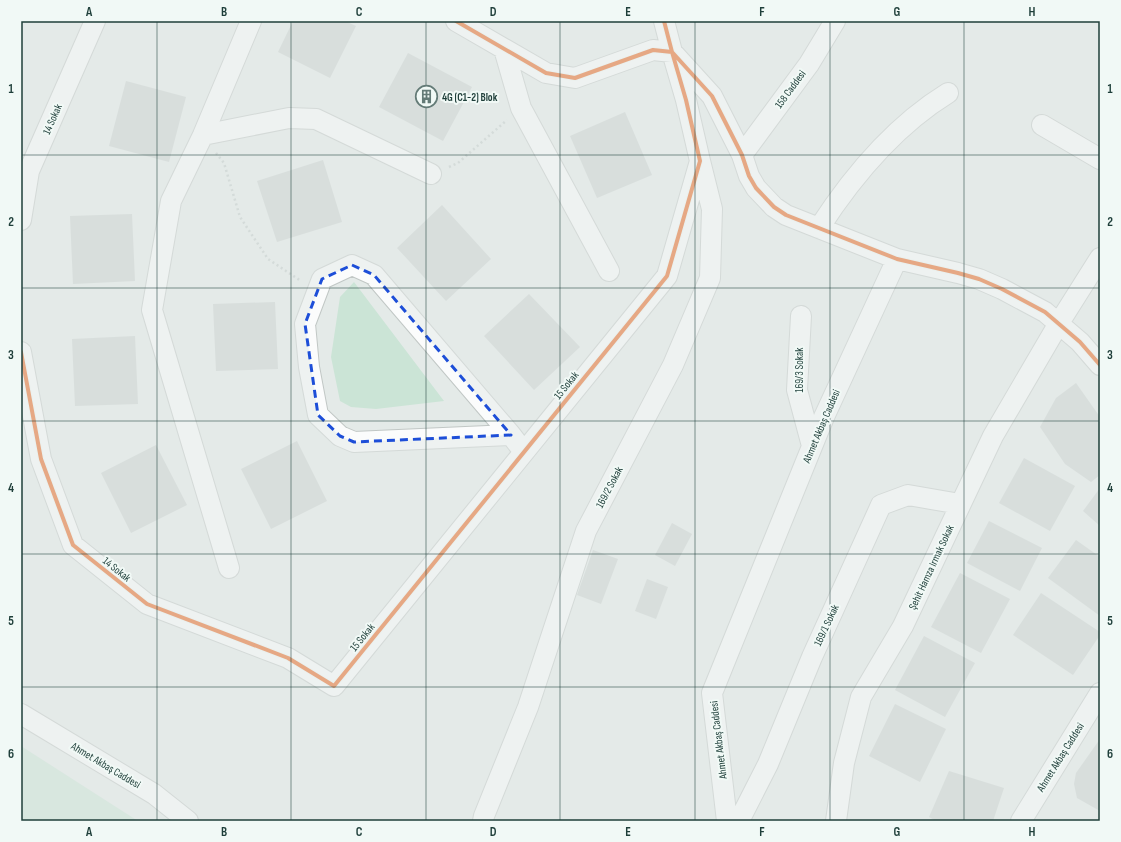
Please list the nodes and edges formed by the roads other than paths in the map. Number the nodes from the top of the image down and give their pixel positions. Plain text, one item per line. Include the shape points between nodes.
1 (95, 21) edge
2 (251, 21) edge
3 (456, 21) edge
4 (664, 21) edge
5 (835, 21) edge
6 (504, 49) junction
7 (672, 52) junction
8 (948, 92) dead end
9 (1042, 125) dead end
10 (203, 136) junction
11 (742, 155) junction
12 (1100, 160) edge
13 (700, 161) junction
14 (432, 174) road end
15 (21, 220) edge
16 (819, 228) junction
17 (1100, 258) edge
18 (897, 259) junction
19 (609, 271) dead end
20 (801, 316) dead end
21 (1059, 323) junction
22 (21, 352) edge
23 (1100, 365) edge
24 (510, 435) junction
25 (812, 446) junction
26 (524, 452) junction
27 (960, 504) junction
28 (229, 568) dead end
29 (334, 686) joint
30 (1100, 693) edge
31 (21, 714) edge
32 (484, 818) edge
33 (1025, 819) edge
34 (188, 821) edge
35 (727, 821) edge
36 (739, 821) edge
37 (836, 821) edge

1 - 15 street, 14 Sokak via 29,171
2 - 10 street
3 - 6 street
4 - 7 street, 15 Sokak
5 - 11 street, 158 Caddesi via 809,64
6 - 7 street via 546,73 575,78 653,50
6 - 19 street via 521,108
7 - 11 street via 712,96
7 - 13 street, 15 Sokak
8 - 16 street via 900,129 859,173
9 - 12 street
10 - 14 street via 289,118 316,119
10 - 28 street via 171,201 152,310
11 - 16 street via 749,176 765,199 786,215
13 - 26 street, 15 Sokak via 667,276
13 - 32 street, 169/2 Sokak via 712,209 710,278 673,365 586,531 528,707
16 - 18 street
17 - 21 street, Şehit Hamza Irmak Sokak
18 - 21 street via 979,279 1033,305
18 - 25 street, Ahmet Akbaş Caddesi
20 - 25 street, 169/3 Sokak via 797,390
21 - 23 street
21 - 27 street, Şehit Hamza Irmak Sokak via 993,436
22 - 29 street, 14 Sokak via 41,459 73,545 147,604 288,658
24 - 24 street via 374,275 352,265 322,279 305,324 309,367 318,415 340,436 354,442
24 - 26 street
25 - 35 street, Ahmet Akbaş Caddesi via 712,693
26 - 29 street, 15 Sokak
27 - 36 street, 169/1 Sokak via 908,495 881,505 812,657 768,764
27 - 37 street, Şehit Hamza Irmak Sokak via 904,626 861,697 844,762
30 - 33 street, Ahmet Akbaş Caddesi
31 - 34 street, Ahmet Akbaş Caddesi via 154,794

